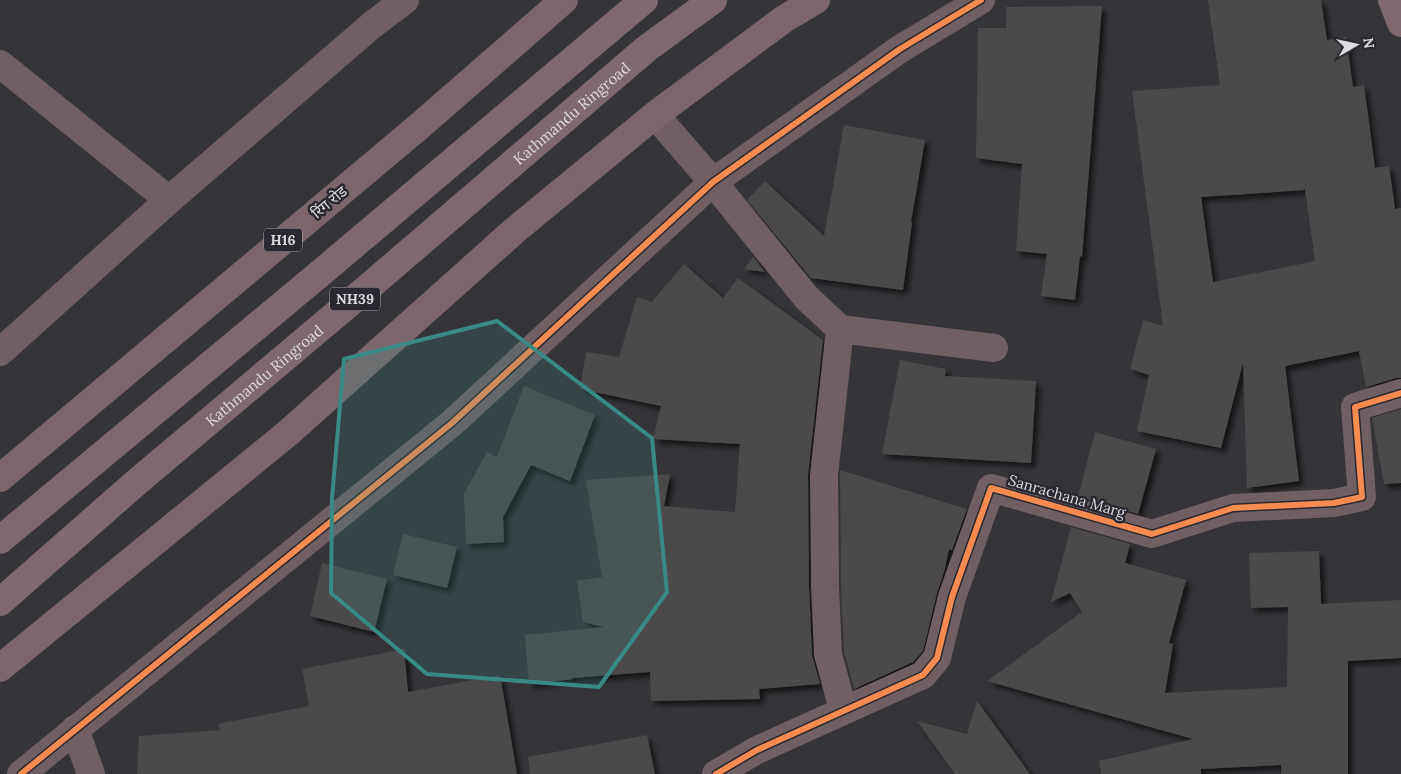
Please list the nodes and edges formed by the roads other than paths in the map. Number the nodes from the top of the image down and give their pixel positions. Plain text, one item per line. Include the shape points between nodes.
1 (405, 0) edge
2 (564, 0) edge
3 (644, 0) edge
4 (713, 0) edge
5 (816, 0) edge
6 (982, 0) edge
7 (1392, 0) edge
8 (374, 12) edge
9 (1401, 22) edge
10 (0, 64) edge
11 (655, 115) junction
12 (713, 182) junction
13 (169, 200) junction
14 (840, 329) junction
15 (994, 348) dead end
16 (0, 352) edge
17 (1401, 393) edge
18 (0, 478) edge
19 (0, 540) edge
20 (0, 602) edge
21 (0, 668) edge
22 (844, 710) junction
23 (75, 729) junction
24 (21, 774) edge
25 (91, 774) edge
26 (716, 774) edge

1 - 8 street
2 - 18 main road, रिंग रोड / H16 via 416,129
3 - 19 highway, NH39
4 - 20 highway, Kathmandu Ringroad / NH39 via 646,48
5 - 11 main road via 784,19
6 - 12 street via 900,49
7 - 9 highway
8 - 13 street
10 - 13 street
11 - 12 street
11 - 21 main road via 514,231 288,433
12 - 14 street via 806,297
12 - 23 street via 452,423
13 - 16 street
14 - 15 street
14 - 22 street via 824,475 824,586 828,654
17 - 22 street, Sanrachana Marg via 1355,407 1362,496 1353,499 1334,503 1233,508 1152,534 991,488 952,597 937,658 924,674
22 - 26 street, Sanrachana Marg via 757,750
23 - 24 street
23 - 25 street

